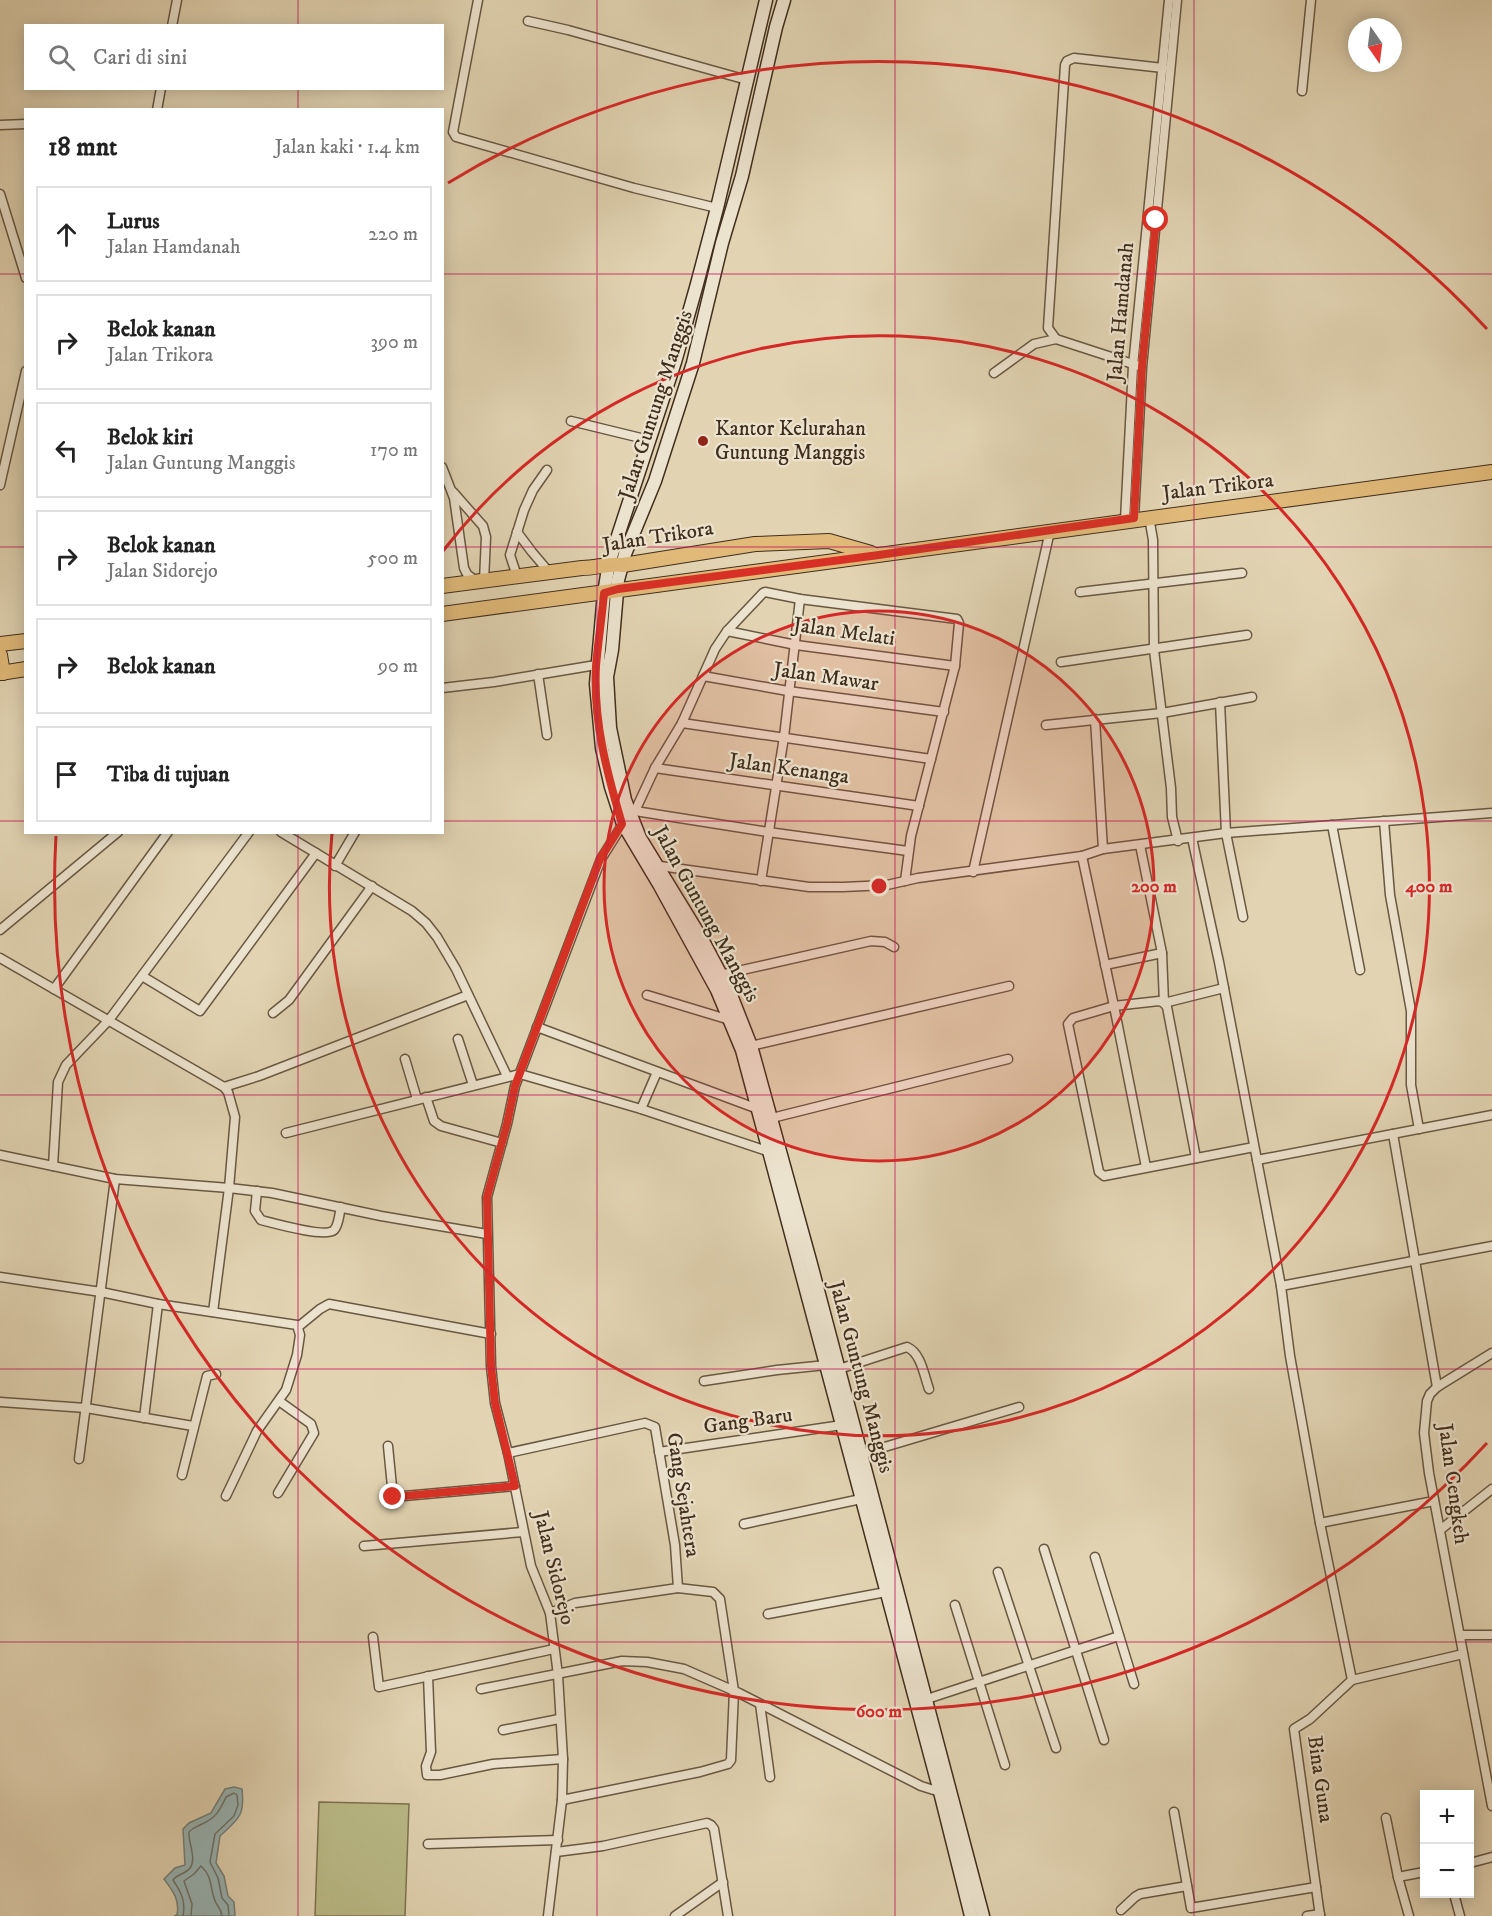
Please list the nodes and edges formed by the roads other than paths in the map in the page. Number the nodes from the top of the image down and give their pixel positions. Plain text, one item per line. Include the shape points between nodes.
1 (177, 0) edge
2 (478, 0) edge
3 (766, 0) edge
4 (784, 0) edge
5 (1169, 0) edge
6 (1177, 0) edge
7 (1311, 0) edge
8 (528, 21) dead end
9 (172, 24) edge
10 (1163, 68) junction
11 (747, 80) junction
12 (161, 90) edge
13 (1302, 91) dead end
14 (157, 108) edge
15 (24, 124) edge
16 (0, 125) edge
17 (0, 194) edge
18 (717, 208) junction
19 (24, 272) edge
20 (1056, 339) junction
21 (1137, 366) junction
22 (994, 373) dead end
23 (24, 380) edge
24 (571, 421) dead end
25 (649, 440) junction
26 (547, 470) dead end
27 (444, 472) edge
28 (1492, 472) edge
29 (0, 485) edge
30 (450, 489) junction
31 (1149, 517) junction
32 (1130, 519) junction
33 (1050, 531) junction
34 (517, 532) junction
35 (829, 541) junction
36 (879, 555) junction
37 (831, 561) junction
38 (616, 564) junction
39 (549, 572) junction
40 (1242, 573) dead end
41 (517, 576) junction
42 (480, 582) junction
43 (1153, 585) junction
44 (444, 586) edge
45 (618, 589) junction
46 (1080, 592) dead end
47 (604, 593) junction
48 (800, 599) junction
49 (444, 614) edge
50 (727, 631) junction
51 (1246, 635) dead end
52 (24, 641) edge
53 (0, 644) edge
54 (796, 645) junction
55 (1154, 650) junction
56 (0, 655) edge
57 (1061, 662) dead end
58 (596, 665) junction
59 (956, 666) junction
60 (24, 669) edge
61 (2, 673) edge
62 (538, 674) junction
63 (703, 676) junction
64 (444, 688) edge
65 (788, 691) junction
66 (1252, 697) dead end
67 (1220, 702) junction
68 (944, 712) junction
69 (1162, 713) junction
70 (1095, 720) junction
71 (682, 723) junction
72 (1046, 725) dead end
73 (547, 735) dead end
74 (784, 737) junction
75 (931, 759) junction
76 (655, 768) junction
77 (776, 785) junction
78 (919, 806) junction
79 (1492, 813) edge
80 (629, 817) junction
81 (1384, 821) junction
82 (1332, 825) junction
83 (768, 832) junction
84 (1226, 833) junction
85 (116, 834) edge
86 (167, 834) edge
87 (248, 834) edge
88 (284, 834) edge
89 (354, 834) edge
90 (1192, 838) junction
91 (1178, 841) junction
92 (1140, 845) junction
93 (1104, 849) junction
94 (908, 851) junction
95 (316, 853) junction
96 (1082, 856) junction
97 (651, 865) junction
98 (335, 866) junction
99 (973, 872) junction
100 (761, 881) junction
101 (905, 881) junction
102 (372, 886) junction
103 (1243, 917) dead end
104 (0, 930) edge
105 (894, 947) dead end
106 (1162, 953) junction
107 (0, 958) edge
108 (1105, 965) junction
109 (1360, 970) dead end
110 (720, 975) junction
111 (142, 976) junction
112 (1009, 986) dead end
113 (1224, 988) junction
114 (54, 989) junction
115 (468, 995) junction
116 (647, 995) dead end
117 (1164, 1003) junction
118 (1114, 1006) junction
119 (273, 1013) dead end
120 (110, 1020) junction
121 (730, 1020) junction
122 (537, 1027) junction
123 (458, 1039) dead end
124 (751, 1046) junction
125 (405, 1059) dead end
126 (1008, 1059) dead end
127 (657, 1072) junction
128 (520, 1074) junction
129 (507, 1076) junction
130 (473, 1085) junction
131 (224, 1087) junction
132 (422, 1098) junction
133 (641, 1109) junction
134 (758, 1109) junction
135 (1492, 1114) edge
136 (772, 1118) junction
137 (1419, 1129) junction
138 (286, 1133) dead end
139 (1393, 1134) junction
140 (502, 1143) junction
141 (1254, 1147) junction
142 (770, 1152) junction
143 (0, 1155) edge
144 (1196, 1158) junction
145 (1257, 1160) junction
146 (53, 1166) junction
147 (1146, 1167) junction
148 (115, 1179) junction
149 (229, 1188) junction
150 (257, 1191) junction
151 (341, 1208) junction
152 (487, 1234) junction
153 (1492, 1246) edge
154 (1415, 1261) junction
155 (806, 1265) junction
156 (0, 1277) edge
157 (1281, 1286) junction
158 (101, 1292) junction
159 (158, 1304) junction
160 (213, 1312) junction
161 (298, 1327) junction
162 (491, 1334) junction
163 (1492, 1353) edge
164 (826, 1365) junction
165 (838, 1369) junction
166 (216, 1374) dead end
167 (704, 1381) dead end
168 (1437, 1388) junction
169 (929, 1389) dead end
170 (279, 1401) junction
171 (0, 1402) edge
172 (1019, 1407) dead end
173 (86, 1408) junction
174 (144, 1418) junction
175 (842, 1425) junction
176 (193, 1426) junction
177 (388, 1446) dead end
178 (660, 1452) junction
179 (508, 1453) junction
180 (861, 1454) junction
181 (79, 1459) dead end
182 (182, 1474) dead end
183 (515, 1486) junction
184 (1492, 1489) edge
185 (278, 1493) dead end
186 (225, 1496) dead end
187 (861, 1499) junction
188 (1434, 1501) junction
189 (1320, 1523) junction
190 (744, 1524) dead end
191 (1440, 1530) junction
192 (524, 1532) junction
193 (364, 1546) dead end
194 (1044, 1549) dead end
195 (1095, 1557) dead end
196 (998, 1572) dead end
197 (678, 1588) junction
198 (886, 1592) junction
199 (955, 1605) dead end
200 (896, 1608) junction
201 (550, 1613) junction
202 (768, 1614) dead end
203 (1461, 1635) junction
204 (1492, 1635) edge
205 (1119, 1636) junction
206 (373, 1637) dead end
207 (554, 1649) junction
208 (1076, 1650) junction
209 (1463, 1654) junction
210 (1029, 1666) junction
211 (558, 1675) junction
212 (428, 1676) junction
213 (1352, 1680) junction
214 (980, 1683) junction
215 (1134, 1684) dead end
216 (481, 1689) dead end
217 (734, 1691) junction
218 (927, 1699) junction
219 (760, 1704) junction
220 (559, 1719) junction
221 (503, 1730) dead end
222 (1104, 1740) dead end
223 (1056, 1748) dead end
224 (563, 1759) junction
225 (1005, 1765) dead end
226 (770, 1777) dead end
227 (940, 1792) junction
228 (562, 1800) junction
229 (1492, 1806) edge
230 (1174, 1812) dead end
231 (1386, 1818) dead end
232 (558, 1840) junction
233 (428, 1844) dead end
234 (556, 1852) junction
235 (1492, 1857) edge
236 (1474, 1862) edge
237 (964, 1864) junction
238 (1420, 1873) edge
239 (1398, 1877) junction
240 (723, 1882) junction
241 (1187, 1886) junction
242 (1316, 1887) junction
243 (1455, 1898) edge
244 (1121, 1910) dead end
245 (1192, 1912) edge
246 (1320, 1915) edge
247 (548, 1916) edge
248 (675, 1916) edge
249 (728, 1916) edge
250 (971, 1916) edge
251 (983, 1916) edge
252 (1307, 1916) edge
253 (1409, 1916) edge
254 (1460, 1916) edge

1 - 9 street
2 - 18 street via 453,132 456,137
3 - 11 street, Jalan Guntung Manggis
4 - 38 street, Jalan Guntung Manggis via 693,363 655,481 625,554
5 - 10 street, Jalan Hamdanah
6 - 21 street, Jalan Hamdanah
7 - 13 street
8 - 11 street
10 - 20 street via 1074,58 1065,64 1048,328
10 - 21 street, Jalan Hamdanah
11 - 18 street, Jalan Guntung Manggis
12 - 14 street
15 - 16 street
17 - 19 street
18 - 25 street, Jalan Guntung Manggis via 675,362
20 - 21 street
20 - 22 street via 1034,344
21 - 32 street, Jalan Hamdanah
23 - 29 street
24 - 25 street
25 - 38 street, Jalan Guntung Manggis via 620,535
26 - 34 street via 533,490
27 - 30 street
28 - 31 main road, Jalan Trikora
30 - 42 street via 465,568 467,574
30 - 42 street via 483,526 486,537
31 - 32 main road, Jalan Trikora
31 - 43 street
32 - 33 main road, Jalan Trikora
33 - 36 main road, Jalan Trikora
33 - 99 street
34 - 39 street
34 - 41 street via 510,555
35 - 36 main road, Jalan Trikora
35 - 37 main road via 834,550
35 - 38 main road, Jalan Trikora via 755,544
36 - 37 main road, Jalan Trikora
37 - 45 main road, Jalan Trikora
38 - 39 main road, Jalan Trikora
38 - 45 street, Jalan Guntung Manggis
38 - 47 street, Jalan Guntung Manggis
39 - 41 main road, Jalan Trikora
40 - 43 street
41 - 42 main road, Jalan Trikora
42 - 44 main road, Jalan Trikora
43 - 46 street
43 - 55 street
45 - 47 main road, Jalan Trikora
45 - 80 street, Jalan Guntung Manggis via 608,668 608,710
47 - 49 main road, Jalan Trikora
47 - 58 street, Jalan Guntung Manggis
48 - 50 street, Jalan Sidorejo via 765,592
48 - 54 street
48 - 59 street via 957,619
50 - 54 street, Jalan Melati
50 - 63 street, Jalan Sidorejo
51 - 55 street
52 - 53 main road
54 - 59 street, Jalan Melati
54 - 65 street
55 - 57 street
55 - 69 street
56 - 61 main road
58 - 62 street
58 - 80 street, Jalan Guntung Manggis via 602,748
59 - 68 street
60 - 61 main road
62 - 64 street
62 - 73 street
63 - 65 street, Jalan Mawar
63 - 71 street, Jalan Sidorejo
65 - 68 street, Jalan Mawar
65 - 74 street
66 - 67 street
67 - 69 street
67 - 84 street
68 - 75 street
69 - 70 street
69 - 91 street
70 - 72 street
70 - 93 street
71 - 74 street
71 - 76 street, Jalan Sidorejo
74 - 75 street
74 - 77 street
75 - 78 street
76 - 77 street, Jalan Kenanga
76 - 80 street, Jalan Sidorejo
77 - 78 street, Jalan Kenanga
77 - 83 street
78 - 94 street
79 - 81 street
80 - 83 street
80 - 97 street, Jalan Guntung Manggis
80 - 122 street, Jalan Sidorejo via 600,859
81 - 82 street
81 - 137 street via 1390,895 1411,1011 1411,1085
82 - 84 street
82 - 109 street
83 - 94 street
83 - 100 street
84 - 90 street
84 - 103 street
85 - 104 street
86 - 114 street
87 - 111 street
88 - 95 street
89 - 98 street
90 - 91 street
90 - 113 street
91 - 92 street
92 - 93 street
92 - 106 street
93 - 96 street
94 - 101 street
95 - 98 street
95 - 111 street via 200,1011
96 - 99 street
96 - 108 street
97 - 100 street
97 - 110 street, Jalan Guntung Manggis
97 - 121 street, Jalan Guntung Manggis
98 - 102 street
99 - 101 street
100 - 101 street via 809,887
102 - 115 street via 426,923
102 - 119 street via 290,1000
105 - 110 street via 870,941
106 - 108 street
106 - 117 street
107 - 114 street
108 - 118 street
110 - 124 street, Jalan Guntung Manggis
111 - 120 street
112 - 124 street
113 - 117 street
113 - 141 street
114 - 120 street
115 - 129 street
115 - 131 street
116 - 121 street
117 - 118 street
117 - 144 street
118 - 147 street
118 - 147 street via 1073,1018 1068,1024 1099,1172 1104,1176
120 - 131 street
120 - 146 street via 60,1074
121 - 134 street, Jalan Guntung Manggis
122 - 127 street
122 - 128 street, Jalan Sidorejo
123 - 130 street
124 - 136 street, Jalan Guntung Manggis
125 - 132 street
126 - 136 street
127 - 133 street
127 - 134 street
128 - 129 street
128 - 133 street
128 - 140 street, Jalan Sidorejo
129 - 130 street
130 - 132 street
131 - 149 street via 234,1117
132 - 138 street
132 - 140 street via 441,1126
133 - 142 street
134 - 142 street, Jalan Guntung Manggis
135 - 137 street
136 - 155 street, Jalan Guntung Manggis
137 - 139 street
139 - 145 street
139 - 154 street
140 - 152 street, Jalan Sidorejo via 487,1197
141 - 144 street
141 - 145 street
142 - 155 street, Jalan Guntung Manggis
143 - 146 street
144 - 147 street
145 - 157 street
146 - 148 street
148 - 149 street
148 - 158 street
149 - 150 street
149 - 160 street
150 - 151 street
150 - 151 street via 255,1211 261,1220 295,1228 333,1231
151 - 152 street
152 - 162 street, Jalan Sidorejo
153 - 154 street
154 - 157 street
154 - 168 street
155 - 164 street, Jalan Guntung Manggis via 805,1290
155 - 165 street, Jalan Guntung Manggis
156 - 158 street
157 - 189 street
158 - 159 street
158 - 173 street
159 - 160 street
159 - 174 street
160 - 161 street via 293,1323
161 - 162 street via 329,1304
161 - 170 street via 297,1355
162 - 179 street, Jalan Sidorejo via 495,1403
163 - 168 street
164 - 167 street
164 - 175 street, Jalan Guntung Manggis
165 - 169 street via 907,1347 917,1355
165 - 180 street, Jalan Guntung Manggis
166 - 176 street via 207,1376
168 - 188 street, Jalan Cengkeh via 1427,1401 1424,1432
170 - 185 street via 311,1424 314,1434
170 - 186 street via 257,1431
171 - 173 street
172 - 180 street
173 - 174 street
173 - 181 street
174 - 176 street
175 - 178 street, Gang Baru
175 - 187 street, Jalan Guntung Manggis
176 - 182 street
177 - 183 street via 393,1497
178 - 179 street, Gang Sejahtera via 655,1427 645,1423
178 - 197 street, Gang Sejahtera
179 - 183 street, Jalan Sidorejo
180 - 200 street, Jalan Guntung Manggis
183 - 192 street, Jalan Sidorejo
184 - 191 street
187 - 190 street
187 - 198 street, Jalan Guntung Manggis
188 - 189 street
188 - 191 street, Jalan Cengkeh
189 - 213 street
191 - 203 street, Jalan Cengkeh
192 - 193 street
192 - 201 street, Jalan Sidorejo via 531,1566
194 - 208 street
195 - 205 street
196 - 210 street
197 - 201 street, Gang Sejahtera via 575,1603
197 - 217 street via 717,1594
198 - 200 street, Jalan Guntung Manggis
198 - 202 street
199 - 214 street
200 - 218 street, Jalan Guntung Manggis
200 - 227 street, Jalan Guntung Manggis
201 - 207 street, Jalan Sidorejo
203 - 204 street
203 - 209 street, Jalan Cengkeh
205 - 208 street
205 - 215 street
206 - 212 street via 379,1687
207 - 211 street, Jalan Sidorejo
207 - 212 street
208 - 210 street
208 - 222 street
209 - 213 street, Bina Guna
209 - 229 street, Jalan Cengkeh
210 - 214 street
210 - 223 street
211 - 216 street
211 - 217 street via 633,1660 684,1669
211 - 220 street, Jalan Sidorejo
212 - 224 street via 431,1752 427,1775 440,1776 493,1764
213 - 242 street, Bina Guna via 1294,1729
214 - 218 street
214 - 225 street
217 - 219 street
217 - 228 street via 728,1764
218 - 237 street, Jalan Guntung Manggis
219 - 226 street
219 - 227 street
220 - 221 street
220 - 224 street, Jalan Sidorejo
224 - 228 street, Jalan Sidorejo
227 - 237 street, Jalan Guntung Manggis
228 - 232 street, Jalan Sidorejo
230 - 241 street
231 - 239 street
232 - 233 street
232 - 234 street, Jalan Sidorejo
234 - 240 street via 707,1823 714,1829
234 - 247 street, Jalan Sidorejo
235 - 236 street
237 - 250 street, Jalan Guntung Manggis
237 - 251 street, Jalan Guntung Manggis
238 - 239 street
239 - 253 street
240 - 248 street
240 - 249 street
241 - 244 street via 1140,1894
241 - 245 street
242 - 245 street
242 - 246 street, Bina Guna
243 - 254 street
246 - 252 street

